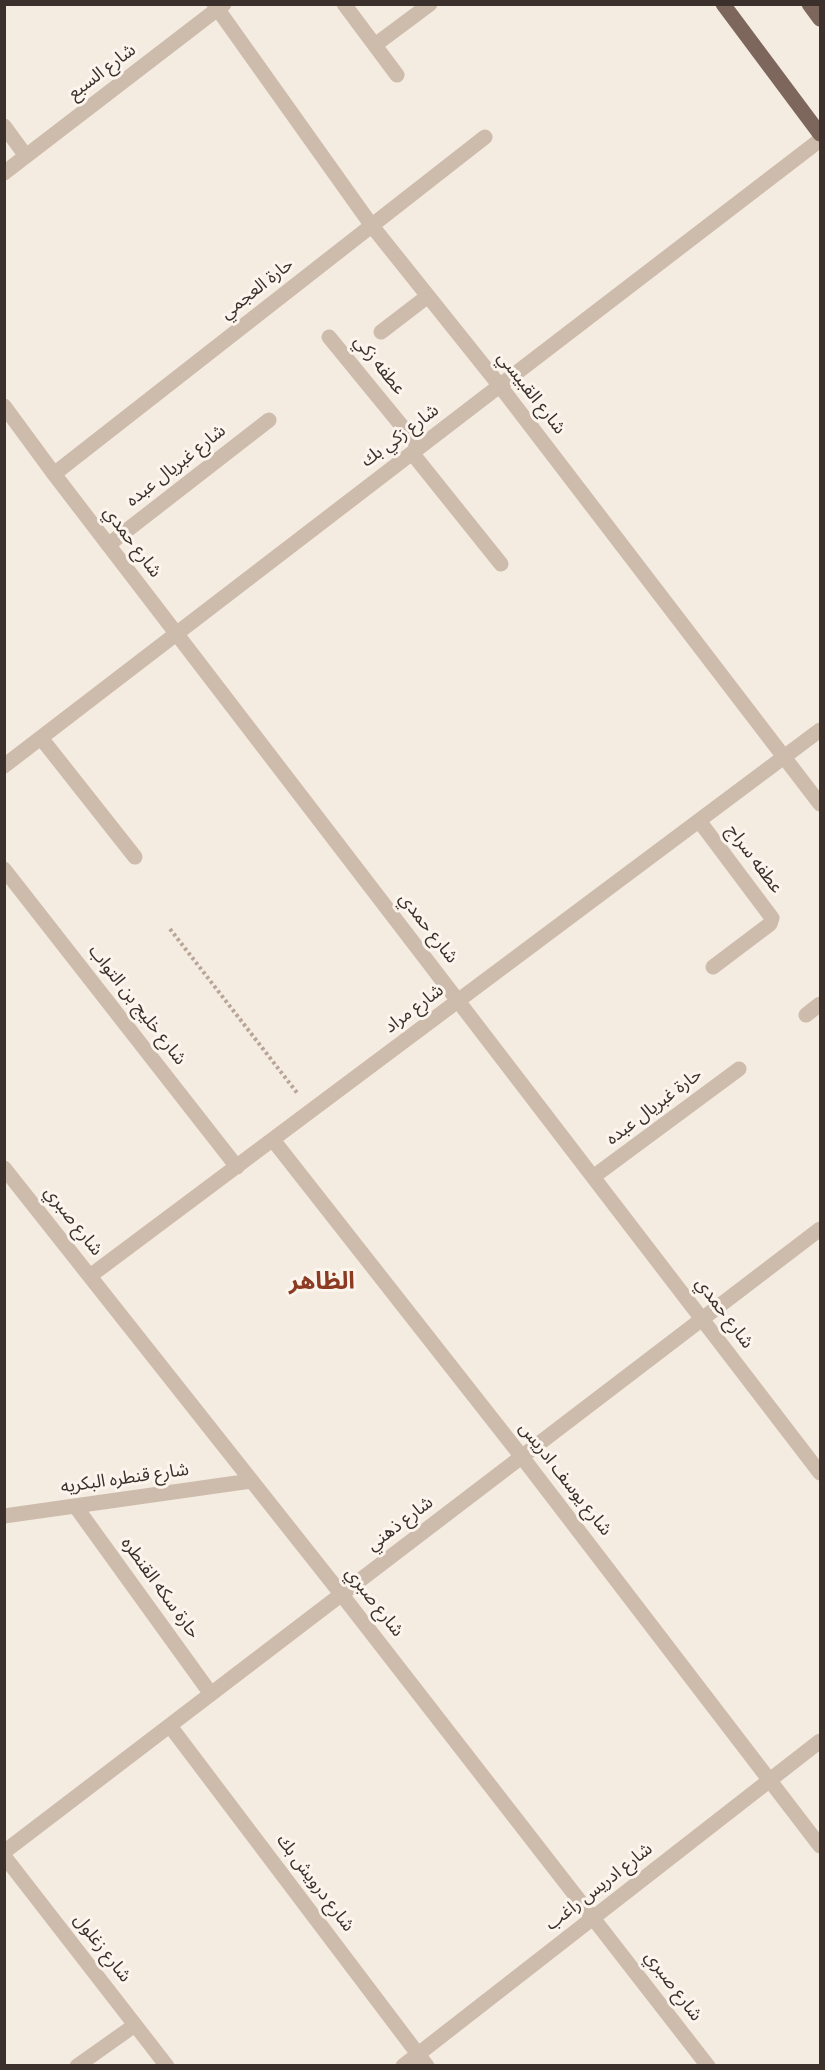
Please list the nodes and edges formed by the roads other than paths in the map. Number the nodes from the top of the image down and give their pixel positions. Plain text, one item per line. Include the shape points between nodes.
1 (344, 4) edge
2 (430, 4) edge
3 (723, 4) edge
4 (809, 4) edge
5 (219, 6) edge
6 (820, 19) edge
7 (375, 45) junction
8 (397, 75) dead end
9 (4, 126) edge
10 (820, 134) edge
11 (485, 137) dead end
12 (820, 140) edge
13 (26, 156) junction
14 (4, 173) edge
15 (372, 226) junction
16 (428, 296) junction
17 (381, 332) dead end
18 (329, 337) dead end
19 (500, 386) junction
20 (4, 406) edge
21 (269, 420) dead end
22 (416, 450) junction
23 (54, 474) junction
24 (108, 545) junction
25 (501, 564) dead end
26 (176, 634) junction
27 (820, 730) edge
28 (41, 738) junction
29 (786, 758) junction
30 (4, 766) edge
31 (820, 804) edge
32 (700, 822) junction
33 (135, 857) dead end
34 (4, 869) edge
35 (712, 967) dead end
36 (459, 1002) junction
37 (820, 1004) edge
38 (806, 1015) dead end
39 (739, 1069) dead end
40 (273, 1140) junction
41 (237, 1167) junction
42 (4, 1168) edge
43 (593, 1178) junction
44 (820, 1229) edge
45 (90, 1276) junction
46 (703, 1319) junction
47 (522, 1457) junction
48 (820, 1473) edge
49 (251, 1481) junction
50 (76, 1507) junction
51 (4, 1516) edge
52 (342, 1595) junction
53 (211, 1694) junction
54 (170, 1726) junction
55 (820, 1741) edge
56 (770, 1780) junction
57 (820, 1846) edge
58 (4, 1854) edge
59 (594, 1917) junction
60 (135, 2025) junction
61 (422, 2060) edge
62 (77, 2066) edge
63 (166, 2066) edge
64 (403, 2066) edge
65 (708, 2066) edge

1 - 7 street
2 - 7 street
3 - 10 main road
4 - 6 main road
5 - 13 street, شارع السبع
5 - 15 street, شارع القبيسي
7 - 8 street
9 - 13 street
11 - 15 street, حارة العجمي
12 - 19 street, شارع زكي بك
13 - 14 street, شارع السبع
15 - 16 street, شارع القبيسي
15 - 23 street, حارة العجمي
16 - 17 street
16 - 19 street, شارع القبيسي
18 - 22 street, عطفه زكي
19 - 22 street, شارع زكي بك
19 - 29 street, شارع القبيسي
20 - 23 street, شارع حمدي
21 - 24 street, شارع غبريال عبده
22 - 25 street, عطفه زكي
22 - 26 street, شارع زكي بك
23 - 24 street, شارع حمدي
24 - 26 street, شارع حمدي
26 - 28 street, شارع زكي بك
26 - 36 street, شارع حمدي
27 - 29 street, شارع مراد
28 - 30 street, شارع زكي بك
28 - 33 street
29 - 31 street, شارع القبيسي
29 - 32 street, شارع مراد
32 - 35 street, عطفه سراج via 772,918 770,924
32 - 36 street, شارع مراد
34 - 41 street, شارع خليج بن التواب
36 - 40 street, شارع مراد
36 - 43 street, شارع حمدي
37 - 38 street
39 - 43 street, حارة غبريال عبده
40 - 41 street, شارع مراد
40 - 47 street, شارع يوسف ادريس
41 - 45 street, شارع مراد
42 - 45 street, شارع صبري
43 - 46 street, شارع حمدي
44 - 46 street, شارع ذهني
45 - 49 street, شارع صبري
46 - 47 street, شارع ذهني
46 - 48 street, شارع حمدي
47 - 52 street, شارع ذهني
47 - 56 street, شارع يوسف ادريس
49 - 50 street, شارع قنطره البكريه
49 - 52 street, شارع صبري
50 - 51 street, شارع قنطره البكريه
50 - 53 street, حارة سكه القنطره
52 - 53 street, شارع ذهني
52 - 59 street, شارع صبري
53 - 54 street, شارع ذهني
54 - 58 street, شارع ذهني
54 - 61 street, شارع درويش بك
55 - 56 street, شارع ادريس راغب
56 - 57 street, شارع يوسف ادريس
56 - 59 street, شارع ادريس راغب
58 - 60 street, شارع زغلول
59 - 61 street, شارع ادريس راغب
59 - 65 street, شارع صبري
60 - 62 street
60 - 63 street, شارع زغلول
61 - 64 street, شارع ادريس راغب

